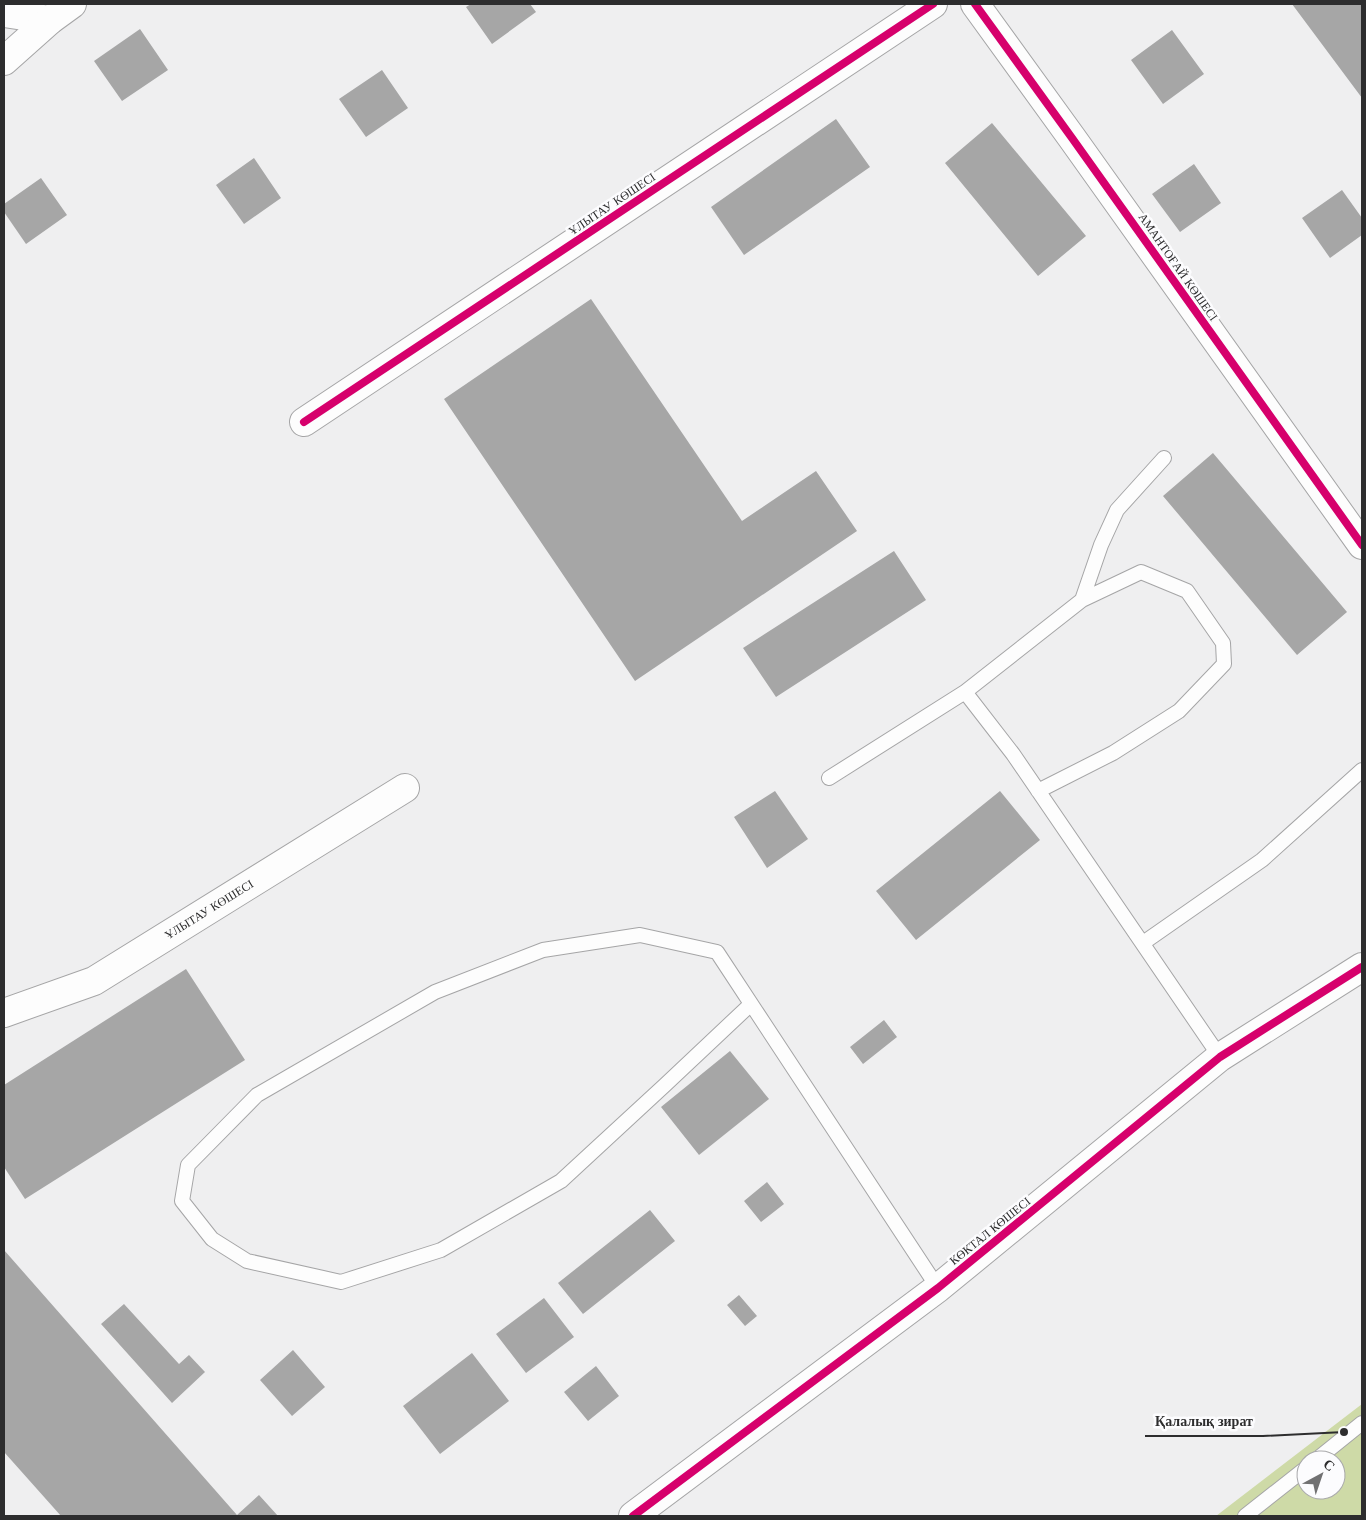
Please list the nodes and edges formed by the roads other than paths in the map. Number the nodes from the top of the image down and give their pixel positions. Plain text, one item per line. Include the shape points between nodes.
1 (72, 4) edge
2 (933, 4) edge
3 (975, 4) edge
4 (4, 13) edge
5 (50, 20) junction
6 (4, 61) edge
7 (304, 422) dead end
8 (1164, 458) dead end
9 (1362, 544) edge
10 (1082, 600) junction
11 (965, 692) junction
12 (1362, 770) edge
13 (828, 778) dead end
14 (405, 788) dead end
15 (1038, 791) junction
16 (1143, 943) junction
17 (1362, 967) edge
18 (751, 1004) junction
19 (4, 1013) edge
20 (1220, 1057) junction
21 (938, 1288) junction
22 (1362, 1422) edge
23 (1328, 1450) edge
24 (1296, 1476) edge
25 (632, 1516) edge
26 (1245, 1516) edge

1 - 5 street
2 - 7 street, ҰЛЫТАУ КӨШЕСІ
3 - 9 street, АМАНТОҒАЙ КӨШЕСІ
4 - 5 street
5 - 6 street
8 - 10 lane via 1117,510
10 - 11 lane
10 - 15 lane via 1141,572 1187,591 1223,643 1224,664 1179,711 1113,753
11 - 13 lane
11 - 15 lane
12 - 16 lane via 1262,860
14 - 19 street, ҰЛЫТАУ КӨШЕСІ via 94,981
15 - 16 lane
16 - 20 lane
17 - 20 street, КӨКТАЛ КӨШЕСІ
18 - 18 lane via 717,952 640,935 543,950 435,992 257,1095 188,1166 182,1201 212,1239 247,1261 341,1282 441,1250 561,1181
18 - 21 lane
20 - 21 street, КӨКТАЛ КӨШЕСІ
21 - 25 street, КӨКТАЛ КӨШЕСІ
22 - 23 lane
24 - 26 lane

